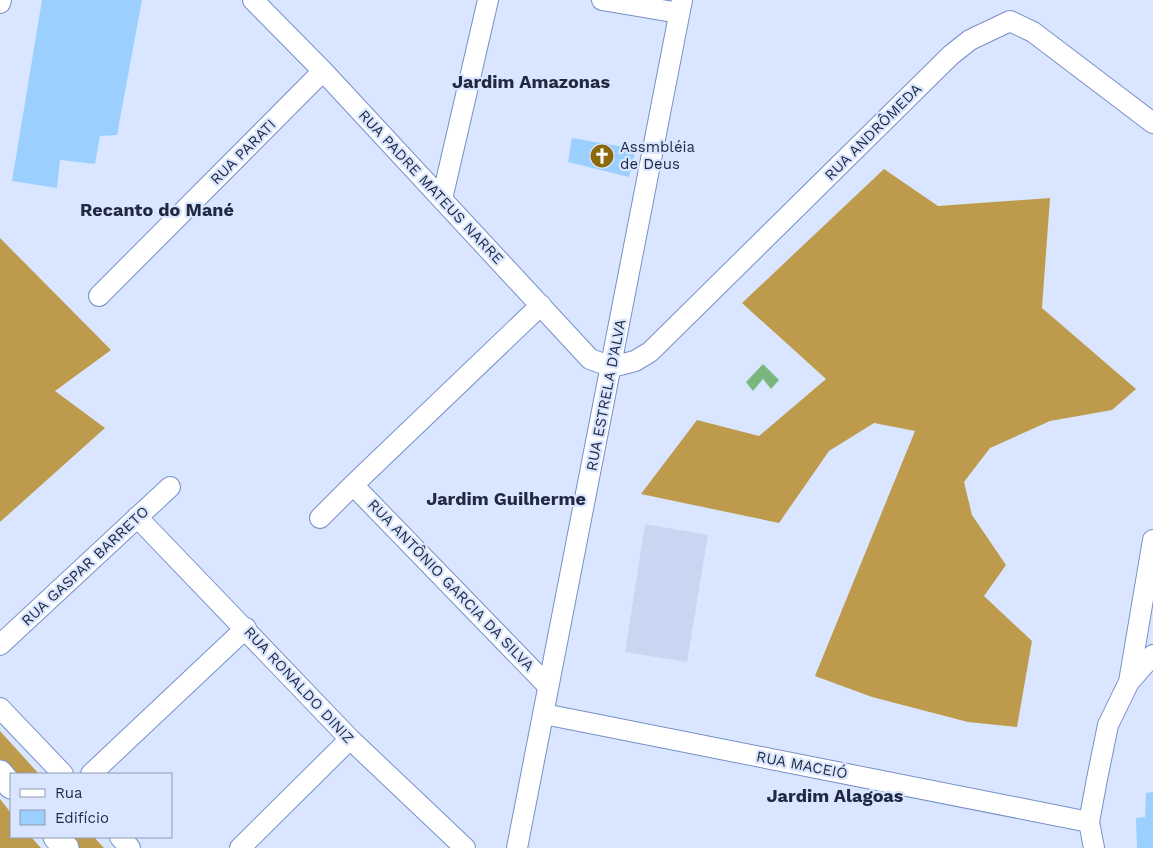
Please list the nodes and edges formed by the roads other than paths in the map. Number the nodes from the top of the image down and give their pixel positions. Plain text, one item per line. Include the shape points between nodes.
1 (253, 0) edge
2 (488, 0) edge
3 (602, 0) edge
4 (681, 7) edge
5 (323, 71) junction
6 (1153, 124) edge
7 (442, 200) junction
8 (98, 296) dead end
9 (541, 305) junction
10 (612, 367) junction
11 (353, 485) junction
12 (170, 487) dead end
13 (137, 517) junction
14 (320, 518) dead end
15 (1152, 546) edge
16 (246, 628) junction
17 (0, 645) edge
18 (1153, 655) edge
19 (1129, 682) junction
20 (548, 686) junction
21 (0, 708) edge
22 (544, 714) junction
23 (350, 739) junction
24 (0, 773) edge
25 (62, 773) edge
26 (92, 773) edge
27 (10, 785) edge
28 (1089, 822) junction
29 (57, 838) edge
30 (121, 838) edge
31 (66, 848) edge
32 (130, 848) edge
33 (240, 848) edge
34 (465, 848) edge
35 (517, 848) edge
36 (1094, 848) edge

1 - 5 street, RUA PADRE MATEUS NARRE
2 - 7 street
3 - 4 street
4 - 10 street, RUA ESTRELA D'ALVA
5 - 7 street, RUA PADRE MATEUS NARRE
5 - 8 street, RUA PARATI
6 - 10 street, RUA ANDRÔMEDA via 1033,32 1010,21 970,40 951,56 650,352
7 - 9 street, RUA PADRE MATEUS NARRE
9 - 10 street, RUA PADRE MATEUS NARRE via 590,359
9 - 11 street
10 - 20 street, RUA ESTRELA D'ALVA
11 - 14 street
11 - 20 street, RUA ANTÔNIO GARCIA DA SILVA
12 - 13 street, RUA GASPAR BARRETO
13 - 16 street, RUA RONALDO DINIZ
13 - 17 street, RUA GASPAR BARRETO
15 - 19 street
16 - 23 street, RUA RONALDO DINIZ
16 - 26 street
18 - 19 street
19 - 28 street via 1108,725
20 - 22 street, RUA ESTRELA D'ALVA
21 - 25 street
22 - 28 street, RUA MACEIÓ
22 - 35 street, RUA ESTRELA D'ALVA
23 - 33 street
23 - 34 street, RUA RONALDO DINIZ
24 - 27 street
28 - 36 street
29 - 31 street
30 - 32 street

